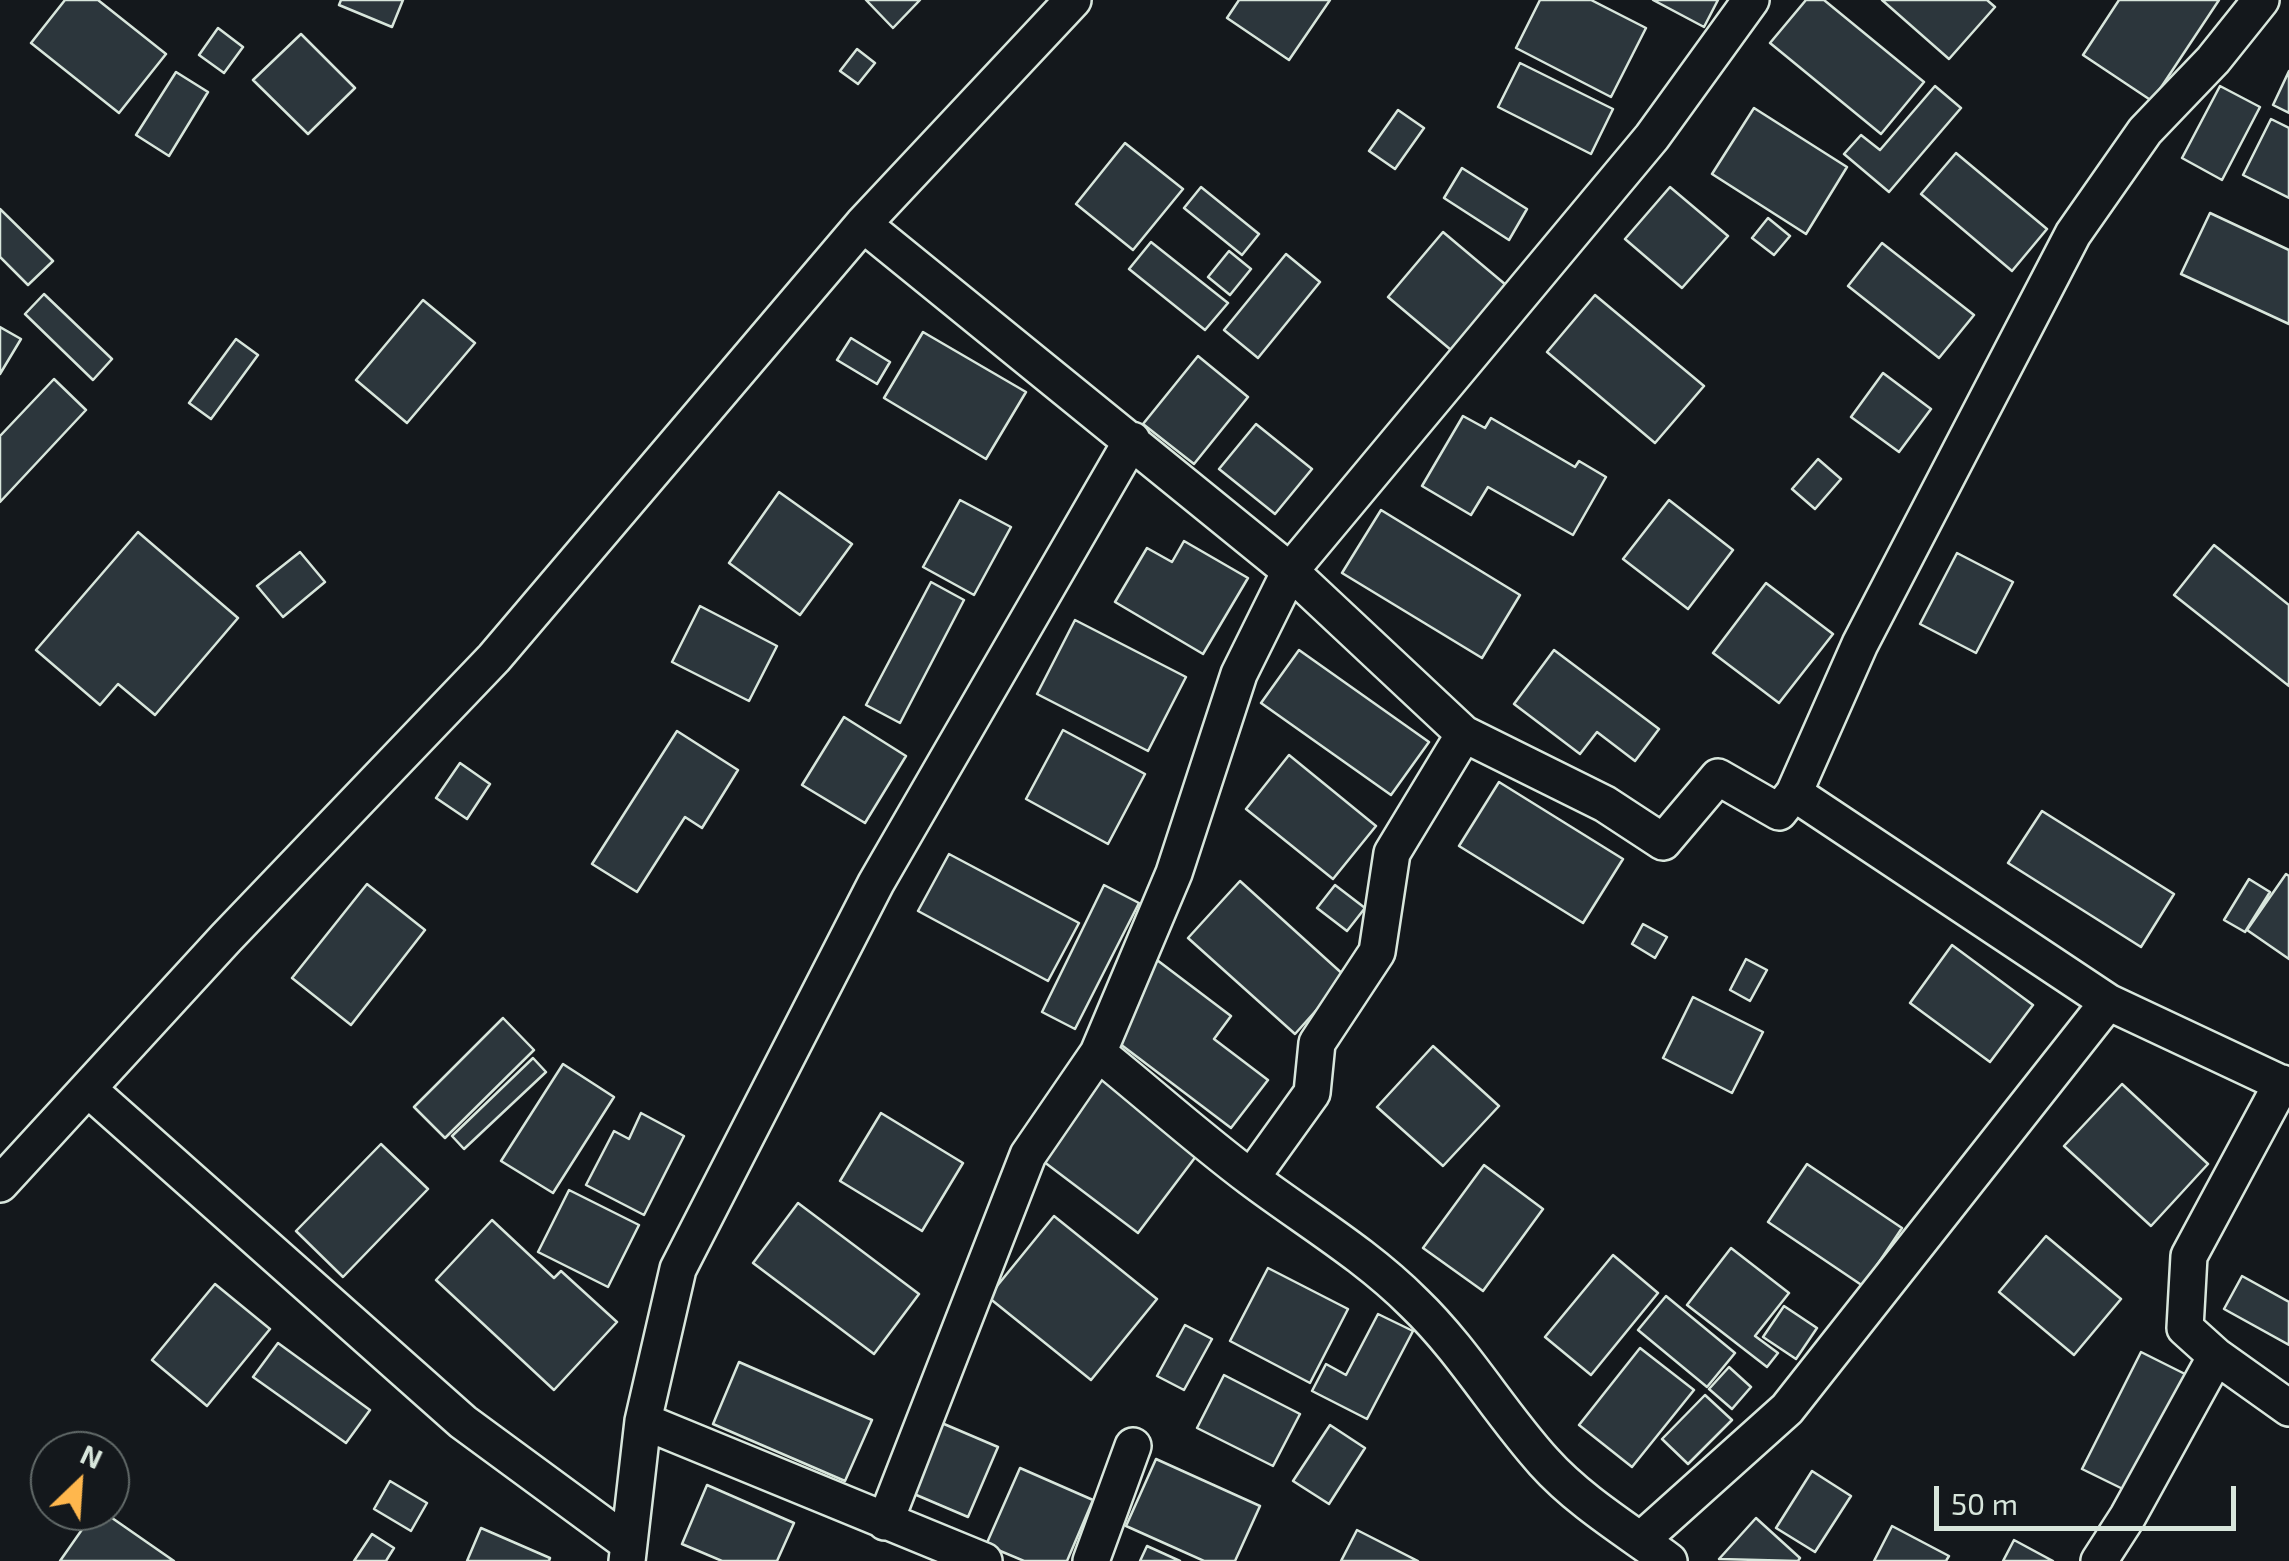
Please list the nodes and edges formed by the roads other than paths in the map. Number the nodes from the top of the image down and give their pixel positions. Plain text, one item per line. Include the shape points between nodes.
1 (1073, 0) edge
2 (1751, 0) edge
3 (2262, 0) edge
4 (863, 224) junction
5 (1132, 440) junction
6 (1290, 571) junction
7 (1464, 734) junction
8 (1794, 793) junction
9 (2108, 1002) junction
10 (1098, 1053) junction
11 (2285, 1085) edge
12 (88, 1089) junction
13 (1251, 1178) junction
14 (0, 1184) edge
15 (2216, 1356) junction
16 (2289, 1408) edge
17 (643, 1421) junction
18 (1132, 1446) dead end
19 (884, 1522) junction
20 (1655, 1551) edge
21 (628, 1553) edge
22 (984, 1561) edge
23 (1091, 1561) edge
24 (2099, 1561) edge

1 - 4 street
2 - 6 street via 1640,152
3 - 8 street via 2145,131 2073,234 1860,644
4 - 5 street
4 - 12 street via 494,658
5 - 6 street
5 - 17 street via 876,883 678,1269
6 - 7 street
6 - 10 street via 1240,674 1174,873
7 - 8 street via 1605,804 1663,842 1718,777 1779,812
7 - 13 street via 1392,853 1377,952 1317,1044 1312,1094
8 - 9 street
9 - 11 street
9 - 20 street via 1787,1409
10 - 13 street
10 - 19 street via 1028,1155
11 - 15 street via 2189,1256 2185,1328
12 - 14 street
12 - 21 street via 463,1422
13 - 20 street via 1359,1252 1456,1346 1546,1464
15 - 16 street
15 - 24 street
17 - 19 street
17 - 21 street
18 - 23 street
19 - 22 street

